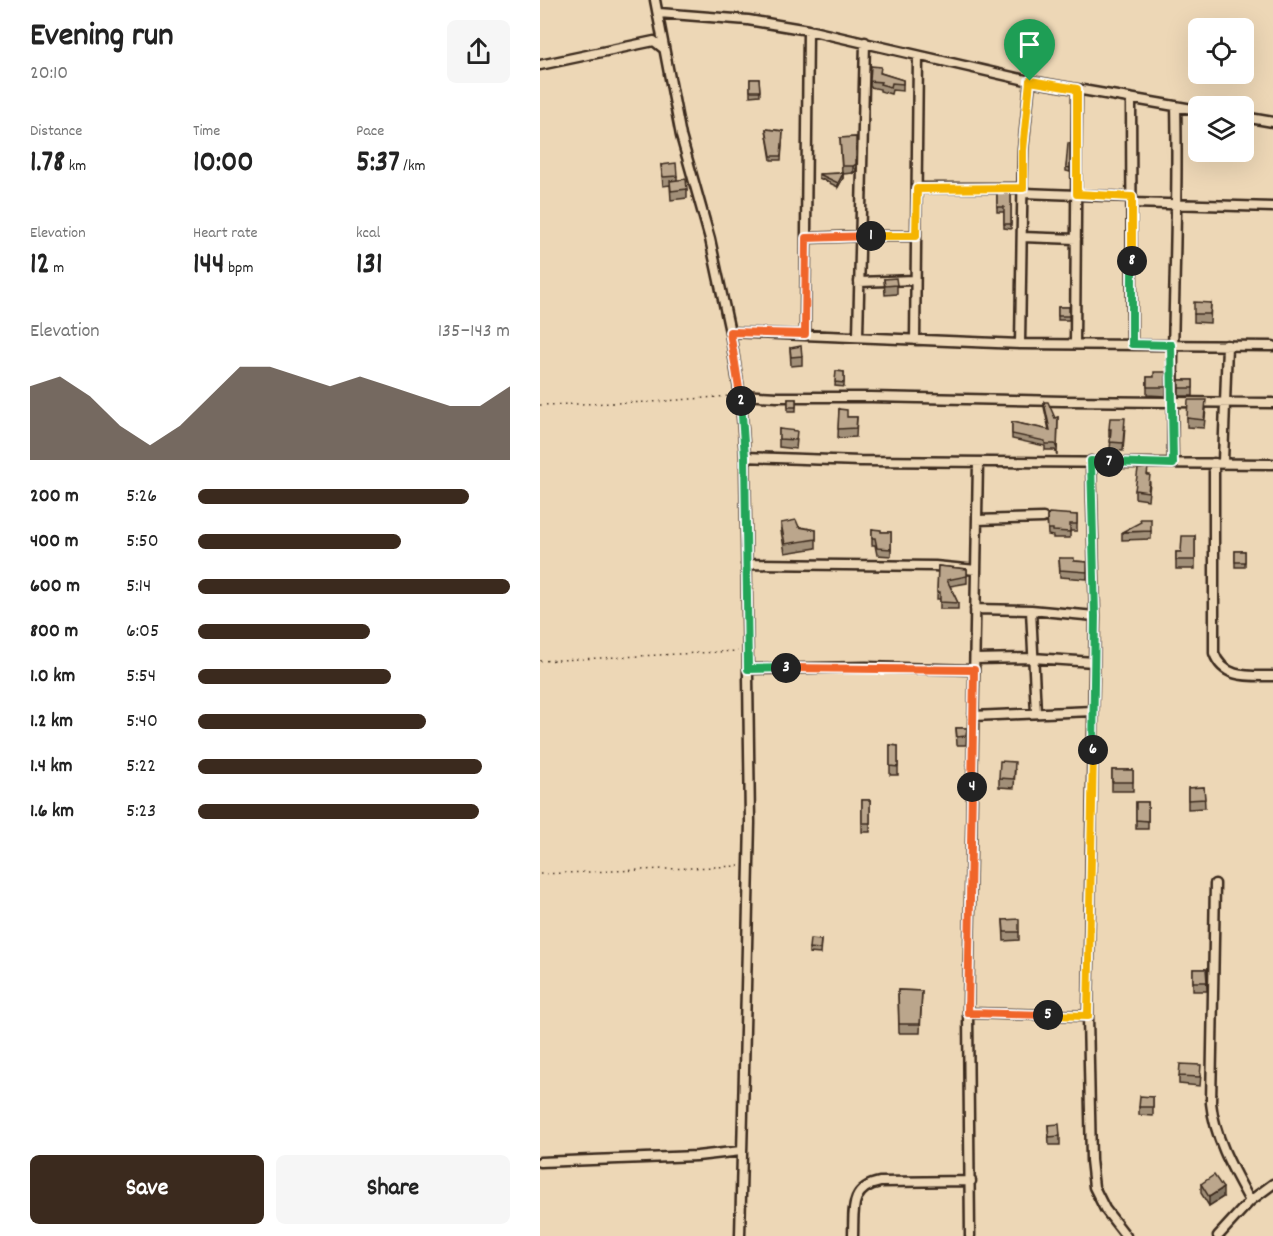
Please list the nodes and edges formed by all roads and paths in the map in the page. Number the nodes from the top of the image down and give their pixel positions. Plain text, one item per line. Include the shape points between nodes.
1 (655, 0) edge
2 (658, 13) junction
3 (808, 30) junction
4 (865, 42) junction
5 (664, 49) junction
6 (918, 56) junction
7 (540, 65) edge
8 (1030, 81) junction
9 (1077, 89) junction
10 (1131, 99) junction
11 (1176, 106) junction
12 (1188, 108) edge
13 (1254, 119) edge
14 (1273, 122) edge
15 (917, 189) junction
16 (1023, 190) junction
17 (1077, 194) junction
18 (1132, 200) junction
19 (1177, 205) junction
20 (1273, 207) edge
21 (861, 236) junction
22 (916, 236) junction
23 (1022, 237) junction
24 (806, 238) junction
25 (1076, 239) junction
26 (915, 280) junction
27 (859, 282) junction
28 (730, 332) junction
29 (805, 334) junction
30 (858, 336) junction
31 (915, 340) junction
32 (1020, 344) junction
33 (1076, 344) junction
34 (1132, 344) junction
35 (1171, 345) junction
36 (1227, 345) junction
37 (1273, 346) edge
38 (740, 395) junction
39 (1226, 401) junction
40 (1171, 402) junction
41 (1273, 403) edge
42 (540, 405) edge
43 (745, 457) junction
44 (1091, 461) junction
45 (978, 462) junction
46 (1219, 462) junction
47 (1173, 464) junction
48 (1273, 464) edge
49 (1043, 518) dead end
50 (977, 520) junction
51 (746, 564) junction
52 (976, 570) junction
53 (975, 609) junction
54 (1031, 610) junction
55 (1095, 616) junction
56 (747, 650) junction
57 (1032, 658) junction
58 (975, 659) junction
59 (540, 661) edge
60 (1094, 662) junction
61 (748, 669) junction
62 (974, 670) junction
63 (1273, 676) edge
64 (1093, 711) junction
65 (1036, 713) junction
66 (974, 716) junction
67 (749, 866) junction
68 (540, 874) edge
69 (1215, 884) dead end
70 (968, 1013) junction
71 (1088, 1016) junction
72 (741, 1151) junction
73 (540, 1162) edge
74 (971, 1182) junction
75 (1273, 1184) edge
76 (1250, 1201) junction
77 (740, 1236) edge
78 (853, 1236) edge
79 (970, 1236) edge
80 (1126, 1236) edge
81 (1218, 1236) edge

1 - 2 street
2 - 3 street via 748,20
2 - 5 street
3 - 4 street
3 - 24 street
4 - 6 street
4 - 21 street
5 - 7 street via 654,42
5 - 28 street via 681,136 710,239
6 - 8 street
6 - 15 street
8 - 9 street
8 - 16 street
9 - 10 street
9 - 17 street
10 - 11 street
10 - 18 street
11 - 12 street
11 - 19 street
13 - 14 street
15 - 16 street
15 - 22 street
16 - 17 street
16 - 23 street
17 - 18 street
17 - 25 street
18 - 19 street
18 - 34 street
19 - 20 street
19 - 35 street
21 - 22 street
21 - 24 street
21 - 27 street
22 - 26 street
23 - 25 street
23 - 32 street
24 - 29 street
25 - 33 street
26 - 27 street
26 - 31 street
27 - 30 street
28 - 29 street
28 - 38 street
29 - 30 street
30 - 31 street
31 - 32 street
32 - 33 street
33 - 34 street
34 - 35 street
35 - 36 street
35 - 40 street
36 - 37 street
36 - 39 street
38 - 40 street
38 - 42 path
38 - 43 street
39 - 40 street
39 - 41 street
39 - 46 street
40 - 47 street
43 - 45 street
43 - 51 street
44 - 45 street
44 - 47 street
44 - 55 street
45 - 50 street
46 - 47 street
46 - 48 street
46 - 63 street via 1214,653 1228,671 1242,676
49 - 50 street
50 - 52 street
51 - 52 street
51 - 56 street
52 - 53 street
53 - 54 street
53 - 58 street
54 - 55 street
54 - 57 street
55 - 60 street
56 - 59 path
56 - 61 street
57 - 58 street
57 - 60 street
57 - 65 street
58 - 62 street
60 - 64 street
61 - 62 street
61 - 67 street
62 - 66 street
64 - 65 street
64 - 71 street
65 - 66 street
66 - 70 street
67 - 68 path
67 - 72 street
69 - 76 street via 1211,1104 1225,1153
70 - 71 street
70 - 74 street
71 - 80 street via 1094,1187
72 - 73 street
72 - 77 street
74 - 78 street via 869,1184 854,1202
74 - 79 street
75 - 76 street
76 - 81 street

